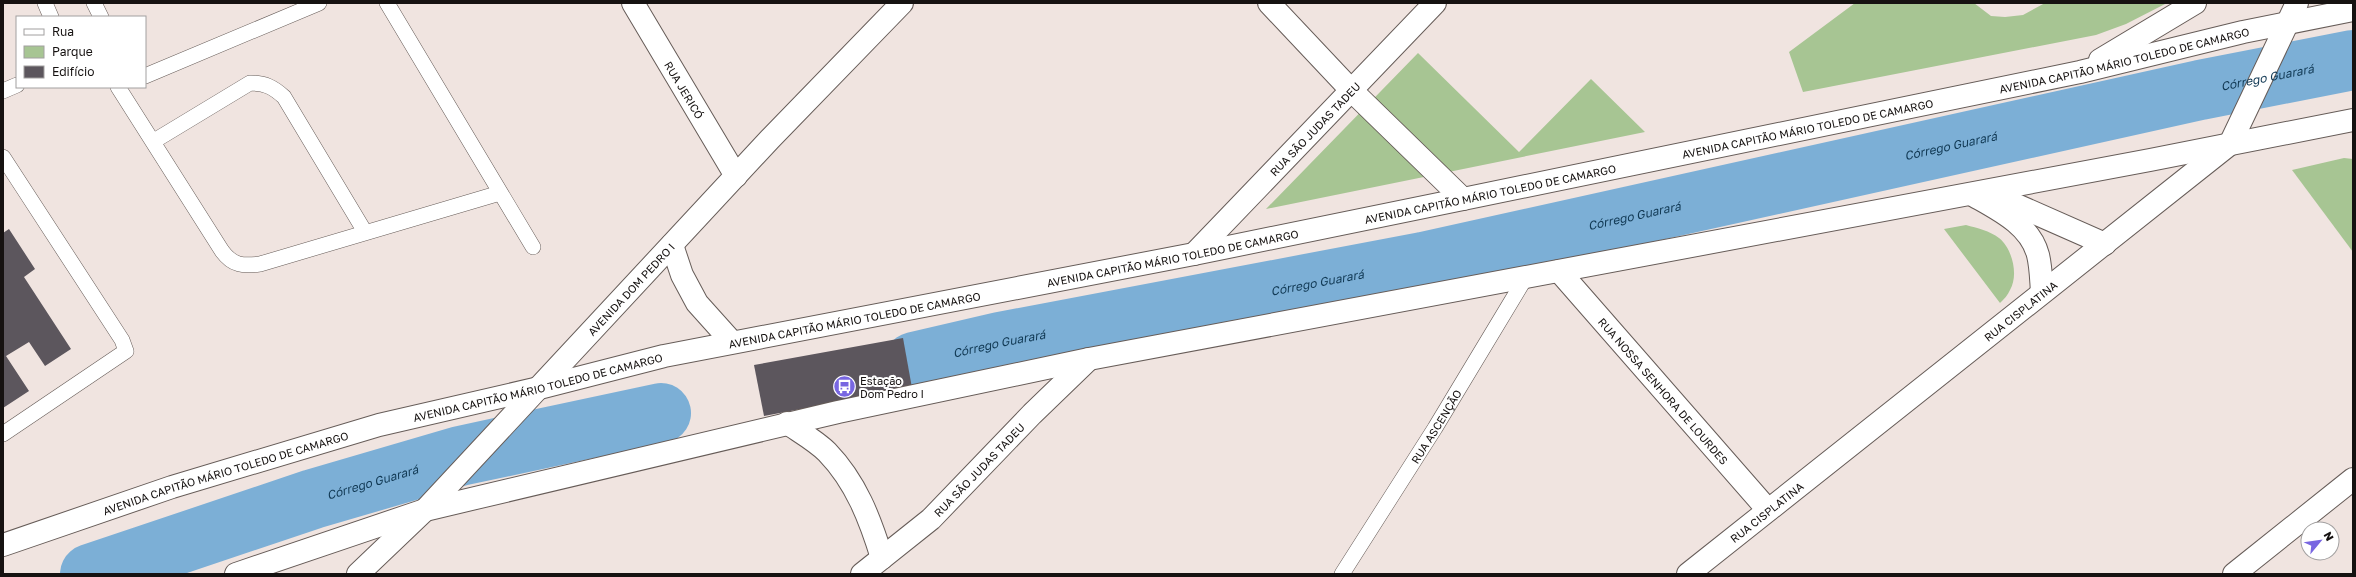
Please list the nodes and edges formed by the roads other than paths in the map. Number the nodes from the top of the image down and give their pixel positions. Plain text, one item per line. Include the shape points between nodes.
1 (45, 3) edge
2 (94, 3) edge
3 (319, 3) edge
4 (387, 3) edge
5 (633, 3) edge
6 (902, 3) edge
7 (1269, 3) edge
8 (1434, 3) edge
9 (2195, 3) edge
10 (2297, 3) edge
11 (2353, 10) edge
12 (51, 16) edge
13 (100, 16) edge
14 (2287, 22) junction
15 (2080, 72) junction
16 (146, 76) edge
17 (16, 85) edge
18 (119, 88) edge
19 (1351, 90) junction
20 (3, 91) edge
21 (2353, 120) edge
22 (154, 141) junction
23 (2230, 144) junction
24 (3, 157) edge
25 (736, 176) junction
26 (1978, 192) junction
27 (500, 193) junction
28 (1463, 199) junction
29 (365, 232) junction
30 (2105, 244) junction
31 (672, 245) junction
32 (533, 247) dead end
33 (1194, 254) junction
34 (1559, 270) junction
35 (1526, 277) junction
36 (2042, 292) junction
37 (732, 342) junction
38 (1090, 359) junction
39 (539, 388) junction
40 (787, 423) junction
41 (3, 434) edge
42 (2353, 479) edge
43 (425, 510) junction
44 (1768, 510) junction
45 (3, 545) edge
46 (882, 558) junction
47 (236, 574) edge
48 (358, 574) edge
49 (862, 574) edge
50 (1342, 574) edge
51 (1688, 574) edge
52 (2234, 574) edge

1 - 12 lane
2 - 13 lane
3 - 16 lane
4 - 27 lane
5 - 25 main road, RUA JERICÓ
6 - 25 main road, AVENIDA DOM PEDRO I
7 - 19 main road
8 - 19 main road, RUA SÃO JUDAS TADEU
9 - 15 main road
10 - 14 main road, RUA CISPLATINA
11 - 14 main road, AVENIDA CAPITÃO MÁRIO TOLEDO DE CAMARGO
14 - 15 main road, AVENIDA CAPITÃO MÁRIO TOLEDO DE CAMARGO
14 - 23 main road, RUA CISPLATINA
15 - 28 main road, AVENIDA CAPITÃO MÁRIO TOLEDO DE CAMARGO
17 - 20 lane
18 - 22 lane
19 - 28 main road
19 - 33 main road, RUA SÃO JUDAS TADEU
21 - 23 main road
22 - 29 lane via 222,251 229,260 238,265 260,264
22 - 29 lane via 250,83 262,83 275,88 284,97
23 - 26 main road
23 - 30 main road, RUA CISPLATINA
24 - 41 lane via 122,340 126,351
25 - 31 main road, AVENIDA DOM PEDRO I
26 - 30 main road
26 - 34 main road
26 - 36 main road via 2023,228 2032,242 2038,255
27 - 29 lane
27 - 32 lane
28 - 33 main road, AVENIDA CAPITÃO MÁRIO TOLEDO DE CAMARGO
30 - 36 main road, RUA CISPLATINA
31 - 37 main road via 682,275 698,303
31 - 39 main road, AVENIDA DOM PEDRO I
33 - 37 main road, AVENIDA CAPITÃO MÁRIO TOLEDO DE CAMARGO
34 - 35 main road
34 - 44 main road, RUA NOSSA SENHORA DE LOURDES
35 - 38 main road
35 - 50 lane, RUA ASCENÇÃO via 1435,428
36 - 44 main road, RUA CISPLATINA
37 - 39 main road, AVENIDA CAPITÃO MÁRIO TOLEDO DE CAMARGO via 664,356
38 - 40 main road
38 - 46 main road, RUA SÃO JUDAS TADEU via 1032,414 931,519
39 - 43 main road, AVENIDA DOM PEDRO I
39 - 45 main road, AVENIDA CAPITÃO MÁRIO TOLEDO DE CAMARGO via 379,425 172,487
40 - 43 main road
40 - 46 main road via 826,452 856,491
42 - 52 main road
43 - 47 main road
43 - 48 main road, AVENIDA DOM PEDRO I
44 - 51 main road, RUA CISPLATINA
46 - 49 main road, RUA SÃO JUDAS TADEU

